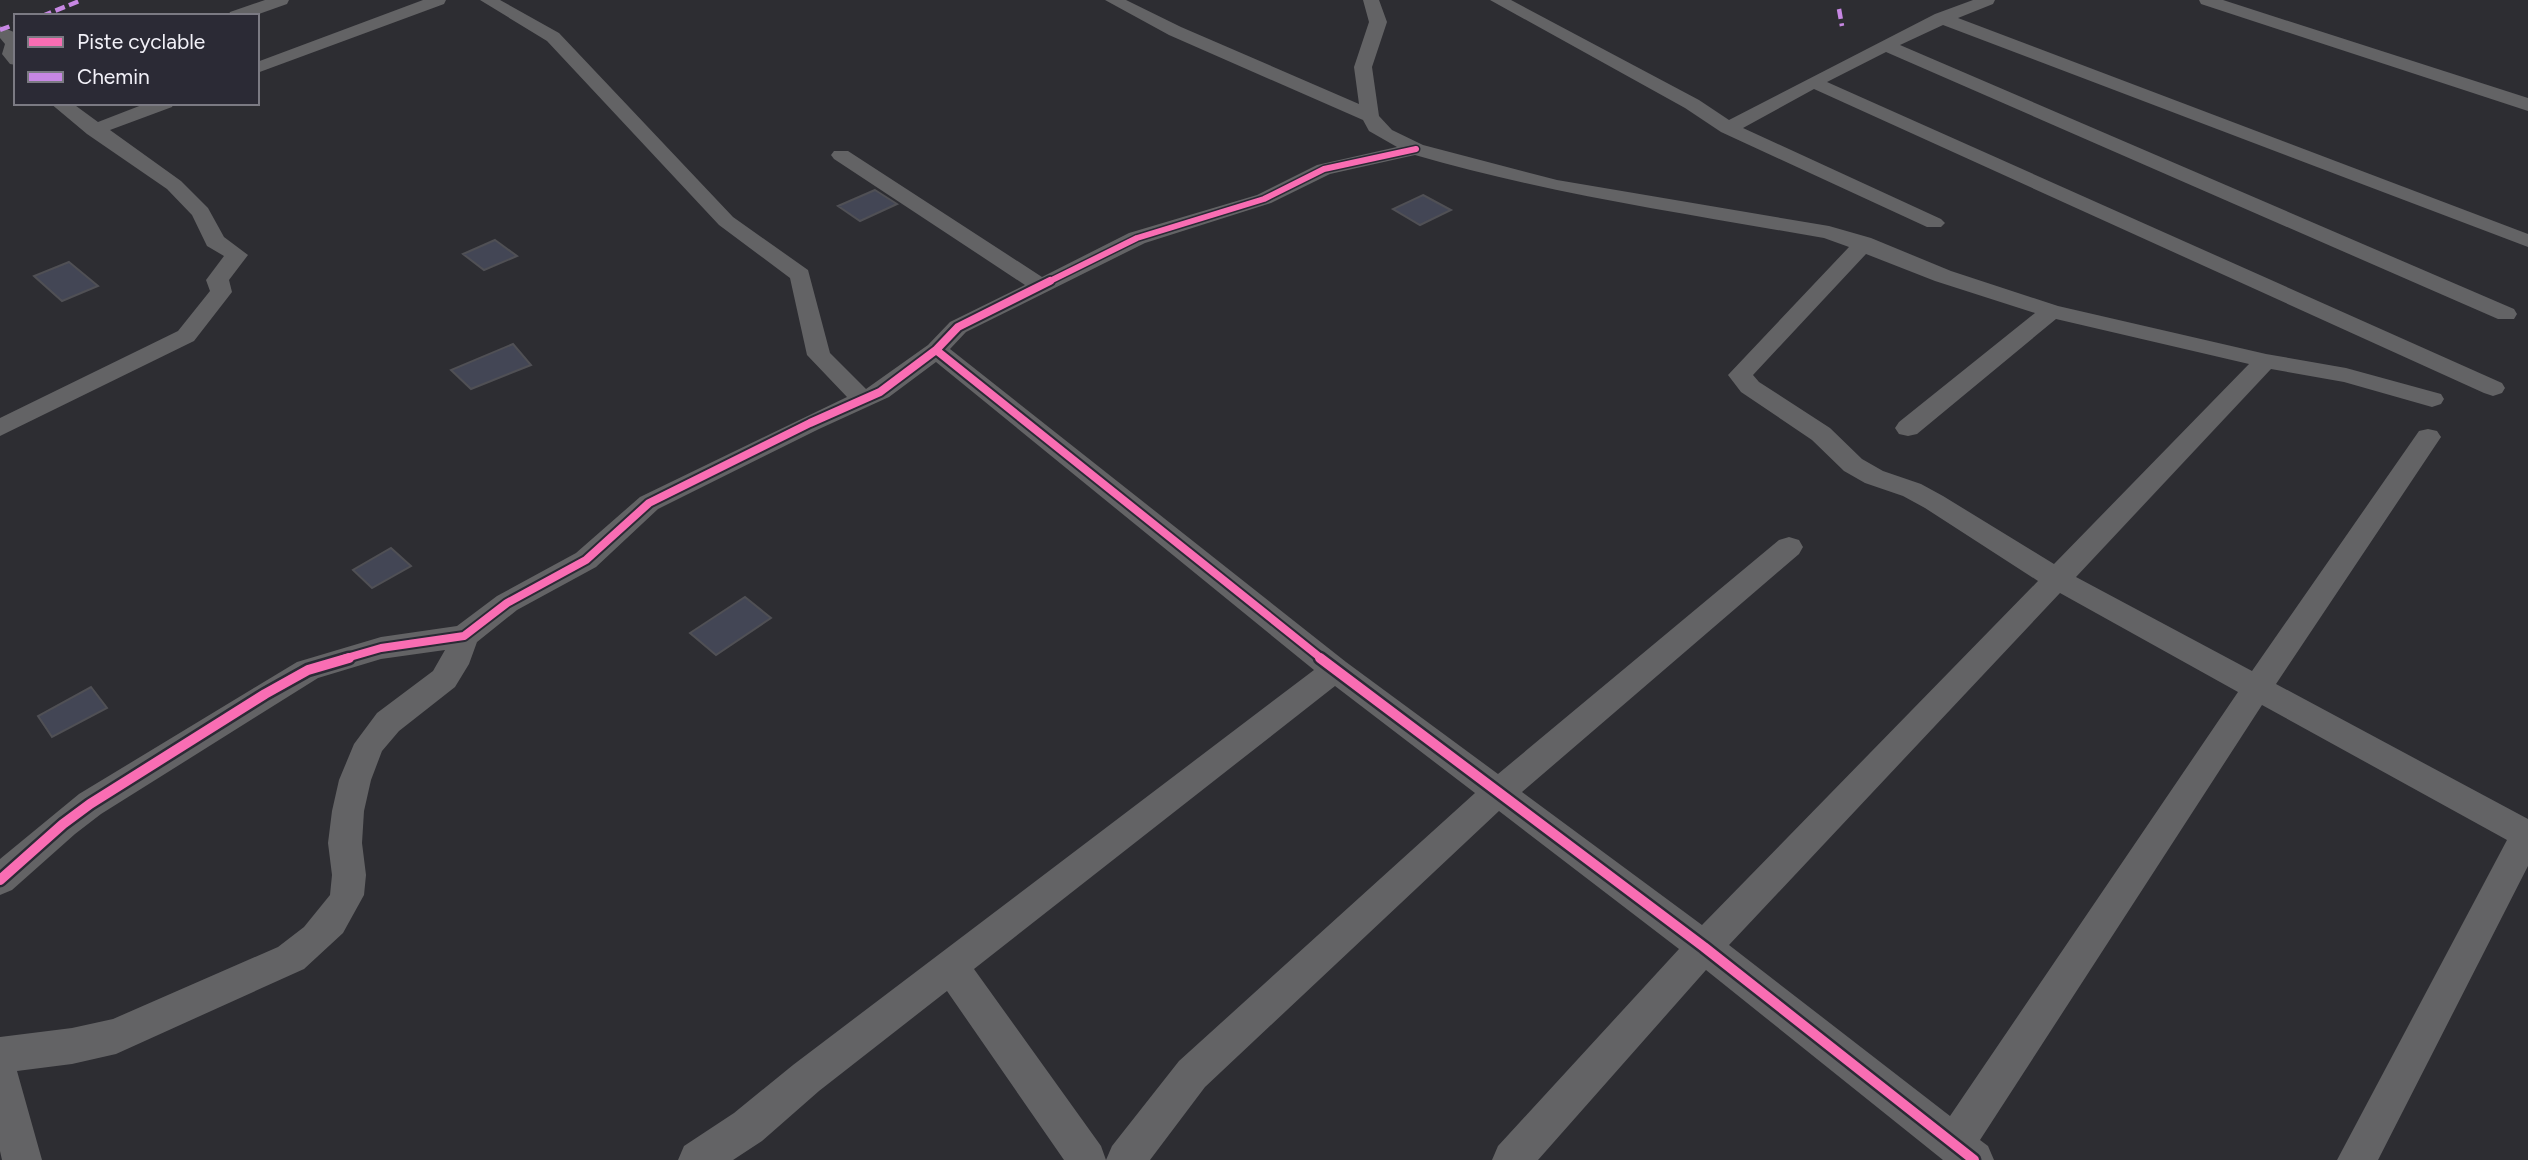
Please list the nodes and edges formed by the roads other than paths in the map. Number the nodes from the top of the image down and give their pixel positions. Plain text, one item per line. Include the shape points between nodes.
1 (281, 0) edge
2 (438, 0) edge
3 (488, 0) edge
4 (1113, 0) edge
5 (1371, 0) edge
6 (1498, 0) edge
7 (1987, 0) edge
8 (2207, 0) edge
9 (1941, 9) edge
10 (242, 14) edge
11 (0, 32) edge
12 (14, 42) edge
13 (1886, 45) junction
14 (259, 67) edge
15 (1813, 82) junction
16 (62, 105) edge
17 (160, 105) edge
18 (2528, 105) edge
19 (1370, 116) junction
20 (1728, 128) junction
21 (94, 130) junction
22 (1416, 149) junction
23 (841, 156) dead end
24 (1934, 223) dead end
25 (2528, 241) edge
26 (1863, 243) junction
27 (1041, 286) junction
28 (2052, 311) junction
29 (2506, 314) dead end
30 (936, 350) junction
31 (2266, 361) junction
32 (2493, 388) dead end
33 (2432, 399) dead end
34 (863, 400) junction
35 (0, 428) edge
36 (1908, 428) dead end
37 (2428, 437) dead end
38 (1789, 547) dead end
39 (2055, 578) junction
40 (464, 636) junction
41 (1335, 670) junction
42 (2257, 688) junction
43 (1498, 793) junction
44 (2528, 834) edge
45 (0, 880) edge
46 (1704, 947) junction
47 (951, 966) junction
48 (0, 1055) edge
49 (0, 1074) edge
50 (1964, 1152) edge
51 (22, 1160) edge
52 (698, 1160) edge
53 (1087, 1160) edge
54 (1126, 1160) edge
55 (1513, 1160) edge
56 (2357, 1160) edge

1 - 10 street
2 - 14 street
3 - 34 street via 553,37 726,221 800,275 819,355
4 - 19 street
5 - 19 street via 1378,22 1363,67
6 - 20 street
7 - 9 street via 1965,9
8 - 18 street
9 - 13 street
9 - 25 street
11 - 12 street
13 - 15 street
13 - 29 street
15 - 20 street
15 - 32 street
16 - 21 street
17 - 21 street
19 - 22 street via 1385,134
20 - 24 street
21 - 35 street via 174,185 201,212 215,241 237,255 217,281 221,292 186,336
22 - 26 street via 1557,186 1829,232
22 - 27 street via 1311,173 1264,199 1137,238
23 - 27 street
26 - 28 street via 1943,276
26 - 39 street via 1740,375 1750,387 1821,434 1853,465 1934,502
27 - 30 street via 958,327
28 - 31 street
28 - 36 street
30 - 34 street
30 - 41 street
31 - 33 street via 2346,375
31 - 39 street
34 - 40 street via 649,503 586,560 507,603
37 - 42 street
38 - 43 street
39 - 42 street
39 - 46 street
40 - 45 street via 382,648 308,670 90,804
40 - 48 street via 445,678 386,721 373,736 349,798 345,846 351,877 347,895 337,915 314,940 291,958 116,1035
41 - 43 street
41 - 47 street
42 - 44 street
42 - 50 street
43 - 46 street
43 - 54 street via 1192,1074
44 - 56 street
46 - 50 street
46 - 55 street
47 - 52 street via 748,1127
47 - 53 street
49 - 51 street

